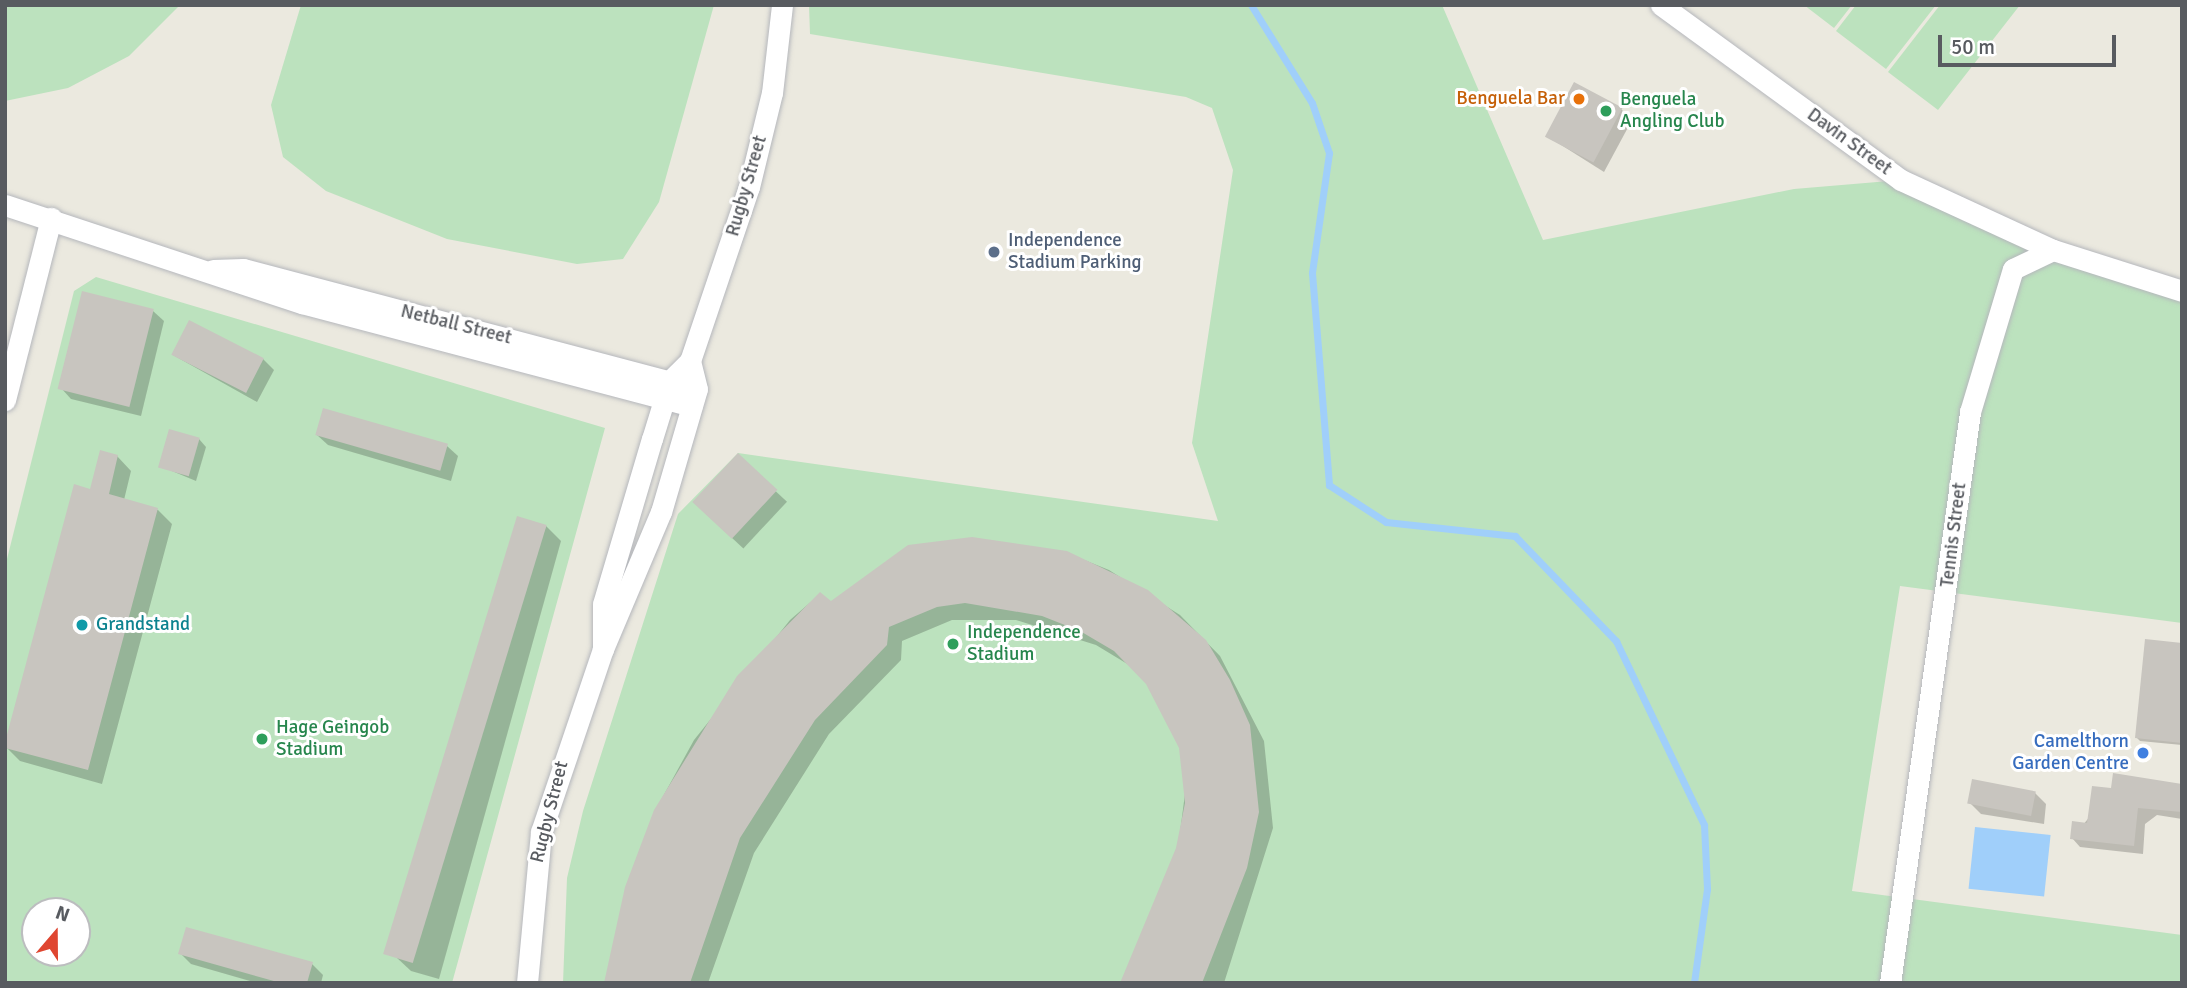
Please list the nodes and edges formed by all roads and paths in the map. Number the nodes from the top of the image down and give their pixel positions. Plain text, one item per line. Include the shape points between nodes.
1 (782, 5) edge
2 (1661, 5) edge
3 (5, 205) edge
4 (51, 218) junction
5 (2053, 250) junction
6 (2182, 291) edge
7 (691, 361) junction
8 (668, 390) junction
9 (695, 398) junction
10 (5, 400) edge
11 (603, 649) junction
12 (527, 983) edge
13 (1890, 983) edge

1 - 7 street, Rugby Street via 772,93 749,187
2 - 5 street, Davin Street via 1901,180
3 - 4 street, Netball Street
4 - 8 street, Netball Street via 214,270 243,269
4 - 10 street
5 - 6 street
5 - 13 street, Tennis Street via 2013,269 1970,412
7 - 8 street, Rugby Street
7 - 9 street, Rugby Street
8 - 9 street, Netball Street
8 - 11 street, Rugby Street via 609,579 600,626
9 - 11 street, Rugby Street via 661,512
11 - 12 street, Rugby Street via 541,832

